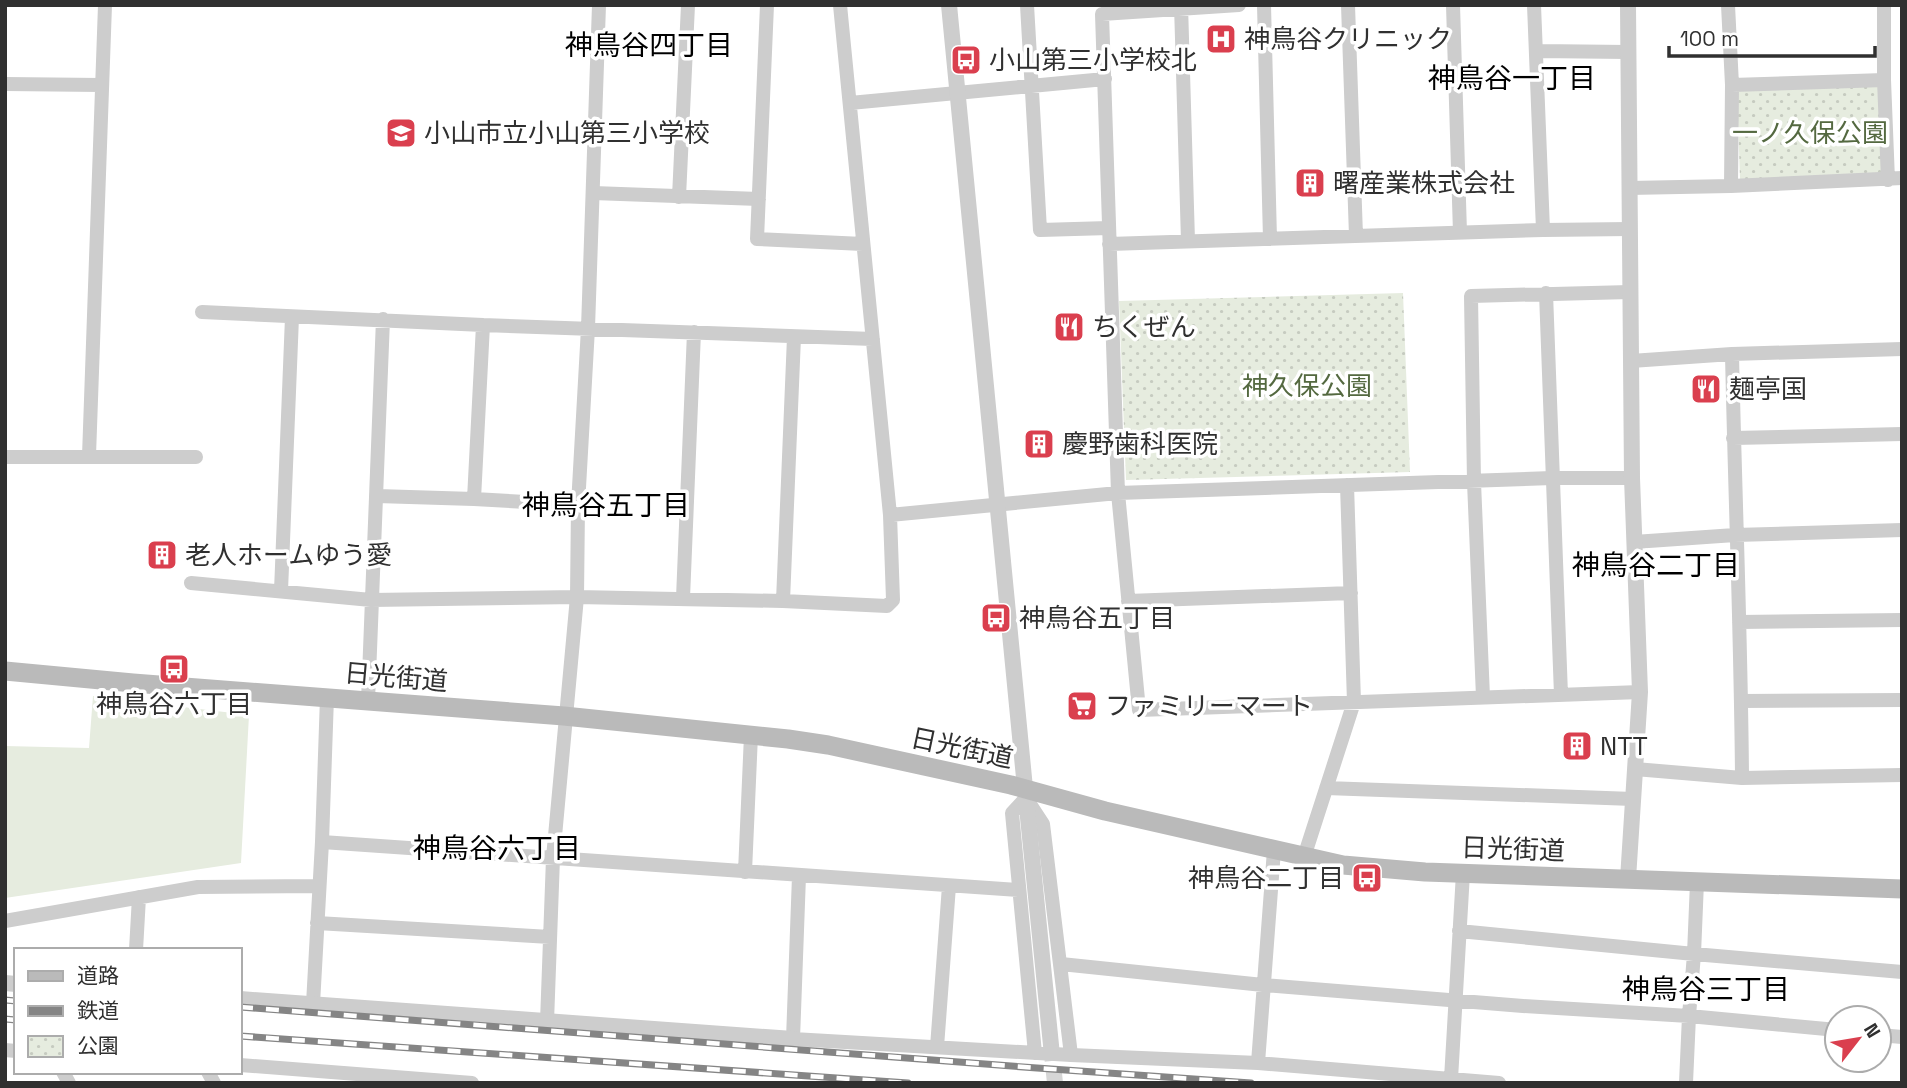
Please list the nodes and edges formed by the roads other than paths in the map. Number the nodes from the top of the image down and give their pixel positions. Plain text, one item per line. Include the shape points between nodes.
1 (105, 5) edge
2 (599, 5) edge
3 (688, 5) edge
4 (767, 5) edge
5 (840, 5) edge
6 (949, 5) edge
7 (1027, 5) edge
8 (1240, 5) edge
9 (1264, 5) edge
10 (1348, 5) edge
11 (1453, 5) edge
12 (1534, 5) edge
13 (1628, 5) edge
14 (1728, 5) edge
15 (1884, 5) edge
16 (1180, 7) edge
17 (1537, 51) junction
18 (1628, 52) junction
19 (1105, 79) junction
20 (1884, 80) junction
21 (5, 84) edge
22 (101, 85) junction
23 (1033, 85) junction
24 (1732, 85) junction
25 (957, 92) junction
26 (850, 103) junction
27 (1895, 179) edge
28 (1731, 186) junction
29 (1629, 188) junction
30 (593, 193) junction
31 (679, 197) junction
32 (759, 199) junction
33 (1109, 228) junction
34 (1630, 229) junction
35 (1543, 230) junction
36 (1460, 233) junction
37 (1356, 236) junction
38 (1270, 239) junction
39 (1188, 241) junction
40 (863, 244) junction
41 (1109, 244) junction
42 (1630, 292) junction
43 (1546, 293) junction
44 (202, 312) dead end
45 (292, 317) junction
46 (383, 319) junction
47 (484, 325) junction
48 (589, 328) junction
49 (694, 332) junction
50 (794, 337) junction
51 (873, 339) junction
52 (1902, 349) edge
53 (1732, 354) junction
54 (1631, 361) junction
55 (1902, 434) edge
56 (1733, 438) junction
57 (89, 456) junction
58 (5, 457) edge
59 (196, 457) dead end
60 (1552, 478) junction
61 (1632, 478) junction
62 (1474, 482) junction
63 (1347, 485) junction
64 (1118, 494) junction
65 (377, 496) junction
66 (474, 499) junction
67 (578, 505) junction
68 (997, 505) junction
69 (890, 515) junction
70 (1902, 530) edge
71 (1735, 536) junction
72 (1634, 542) junction
73 (191, 583) dead end
74 (281, 591) junction
75 (1351, 593) junction
76 (577, 597) junction
77 (684, 598) junction
78 (371, 600) junction
79 (783, 601) junction
80 (1128, 601) junction
81 (1902, 621) edge
82 (1739, 622) junction
83 (5, 671) edge
84 (1640, 692) junction
85 (1561, 695) junction
86 (327, 697) junction
87 (1483, 697) junction
88 (1902, 700) edge
89 (368, 701) junction
90 (1741, 701) junction
91 (1354, 702) junction
92 (564, 716) junction
93 (751, 735) junction
94 (1635, 769) junction
95 (1902, 775) edge
96 (1742, 778) junction
97 (1326, 788) junction
98 (1025, 793) junction
99 (1633, 799) junction
100 (322, 842) junction
101 (1274, 850) junction
102 (553, 858) junction
103 (1304, 858) junction
104 (745, 872) junction
105 (1463, 873) junction
106 (799, 876) junction
107 (1628, 879) junction
108 (1697, 881) junction
109 (318, 886) junction
110 (949, 886) junction
111 (1902, 888) edge
112 (1019, 890) junction
113 (139, 897) junction
114 (5, 921) edge
115 (317, 923) junction
116 (1459, 931) junction
117 (550, 937) junction
118 (136, 948) edge
119 (1694, 954) junction
120 (1061, 964) junction
121 (1902, 972) edge
122 (1263, 985) junction
123 (242, 999) edge
124 (1455, 1001) junction
125 (313, 1004) junction
126 (1689, 1016) junction
127 (547, 1022) junction
128 (1823, 1029) edge
129 (793, 1039) junction
130 (1051, 1045) tunnel mouth
131 (937, 1047) junction
132 (1035, 1053) junction
133 (1071, 1055) junction
134 (1258, 1063) junction
135 (242, 1065) edge
136 (365, 1079) edge
137 (1451, 1079) junction
138 (472, 1083) edge
139 (1499, 1083) edge
140 (1686, 1083) edge

1 - 22 street
2 - 30 street
3 - 31 street
4 - 32 street
5 - 26 street
6 - 25 street
7 - 23 street
8 - 16 street
9 - 38 street
10 - 37 street
11 - 36 street
12 - 17 street
13 - 18 street
14 - 24 street
15 - 20 street
16 - 19 street via 1102,14
16 - 39 street
17 - 18 street
17 - 35 street
18 - 29 street
19 - 23 street
19 - 33 street
20 - 24 street
20 - 27 street
21 - 22 street
22 - 57 street
23 - 25 street
23 - 33 street via 1040,230
24 - 28 street
25 - 26 street
25 - 68 street
26 - 40 street
27 - 28 street
28 - 29 street
29 - 34 street
30 - 31 street
30 - 48 street
31 - 32 street
32 - 40 street via 757,239
33 - 41 street
34 - 35 street
34 - 42 street
35 - 36 street
36 - 37 street
37 - 38 street
38 - 39 street
39 - 41 street
40 - 51 street
41 - 64 street
42 - 43 street
42 - 54 street
43 - 60 street
43 - 62 street via 1471,296
44 - 45 street
45 - 46 street
45 - 74 street
46 - 47 street
46 - 65 street
47 - 48 street
47 - 66 street
48 - 49 street
48 - 67 street
49 - 50 street
49 - 77 street
50 - 51 street
50 - 79 street
51 - 69 street
52 - 53 street
53 - 54 street
53 - 56 street
54 - 61 street
55 - 56 street
56 - 71 street
57 - 58 street
57 - 59 street
60 - 61 street
60 - 62 street
60 - 85 street
61 - 72 street
62 - 63 street
62 - 87 street
63 - 64 street
63 - 75 street
64 - 68 street
64 - 80 street
65 - 66 street
65 - 78 street
66 - 67 street
67 - 76 street
68 - 69 street
68 - 98 street
69 - 79 street via 893,600 887,606
70 - 71 street
71 - 72 street
71 - 82 street
72 - 84 street
73 - 74 street
74 - 78 street
75 - 80 street
75 - 91 street
76 - 77 street
76 - 78 street
76 - 92 street
77 - 79 street
78 - 89 street
80 - 91 street via 1139,710
81 - 82 street
82 - 90 street
83 - 86 main road, 日光街道
84 - 85 street
84 - 94 street
85 - 87 street
86 - 89 main road, 日光街道
86 - 100 street
87 - 91 street
88 - 90 street
89 - 92 main road, 日光街道
90 - 96 street
91 - 97 street
92 - 93 main road, 日光街道
92 - 102 street
93 - 98 main road, 日光街道 via 828,746
93 - 104 street
94 - 96 street
94 - 99 street
95 - 96 street
97 - 99 street
97 - 103 street
98 - 101 main road, 日光街道
98 - 112 street via 1012,813
98 - 120 street via 1043,824
98 - 130 street
99 - 107 street
100 - 102 street
100 - 109 street
101 - 103 main road, 日光街道
101 - 122 street
102 - 104 street
102 - 117 street
103 - 105 main road, 日光街道 via 1379,869
104 - 106 street
105 - 107 main road, 日光街道
105 - 116 street
106 - 110 street
106 - 129 street
107 - 108 main road, 日光街道
108 - 111 main road, 日光街道
108 - 119 street
109 - 113 street via 198,887
109 - 115 street
110 - 112 street
110 - 131 street
112 - 132 street
113 - 114 street
113 - 118 street
115 - 117 street
115 - 125 street
116 - 119 street
116 - 124 street
117 - 127 street
119 - 121 street
119 - 126 street
120 - 122 street
120 - 133 street
122 - 124 street
122 - 134 street
123 - 125 street
124 - 126 street
124 - 137 street
125 - 127 street
126 - 128 street
126 - 140 street
127 - 129 street
129 - 131 street
131 - 132 street
132 - 133 street
133 - 134 street
134 - 137 street
135 - 136 street
136 - 138 street
137 - 139 street

